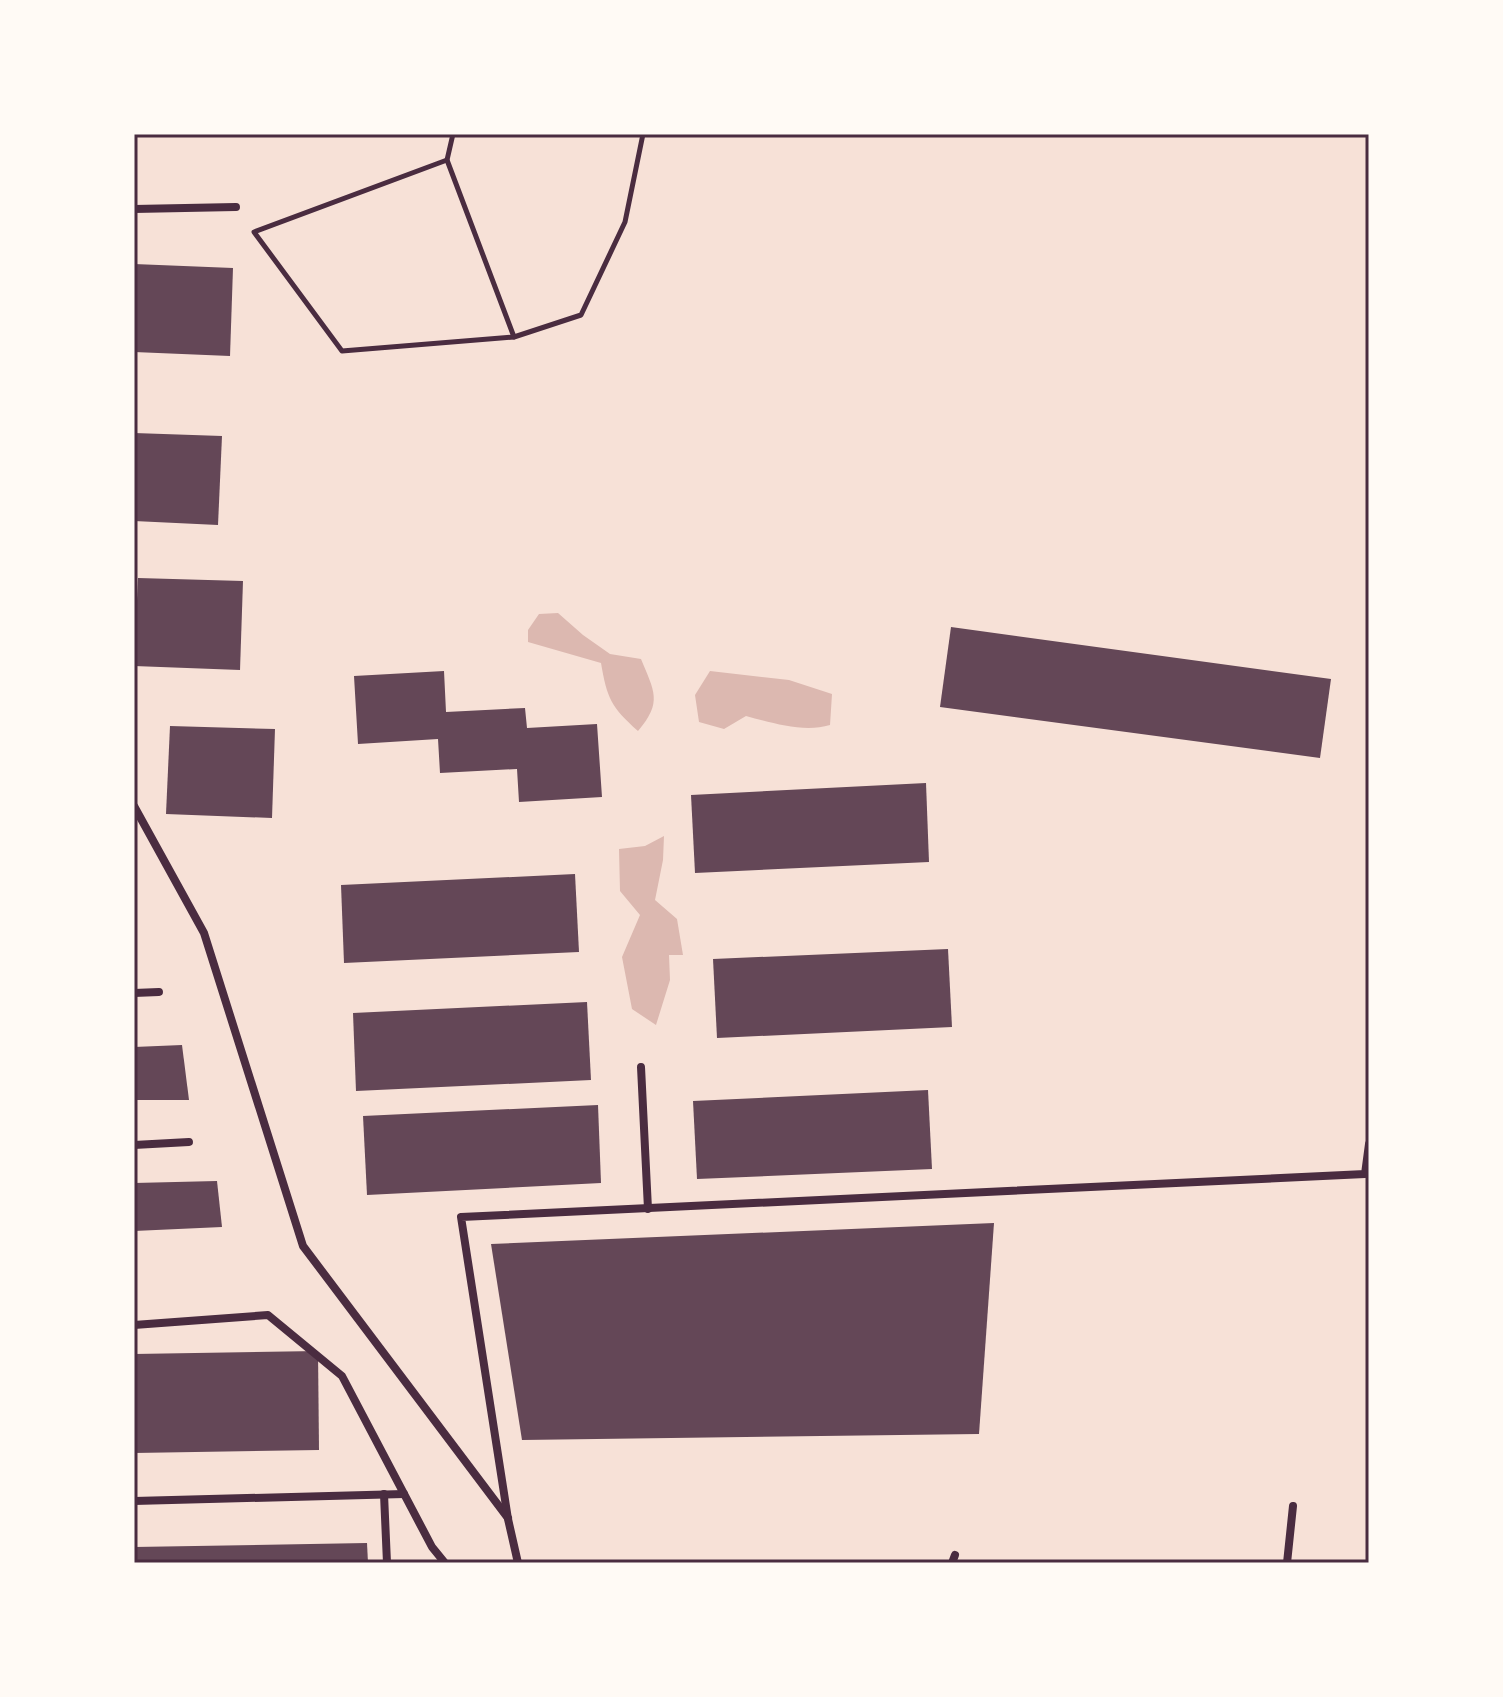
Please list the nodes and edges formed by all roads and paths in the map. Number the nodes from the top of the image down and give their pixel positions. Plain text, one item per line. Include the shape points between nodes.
1 (453, 134) edge
2 (643, 134) edge
3 (447, 160) junction
4 (236, 207) dead end
5 (134, 209) edge
6 (514, 337) junction
7 (134, 806) edge
8 (159, 992) dead end
9 (134, 993) edge
10 (641, 1067) dead end
11 (189, 1142) dead end
12 (1369, 1144) edge
13 (134, 1145) edge
14 (648, 1209) junction
15 (134, 1325) edge
16 (384, 1494) junction
17 (404, 1494) junction
18 (134, 1501) edge
19 (1293, 1506) dead end
20 (508, 1519) junction
21 (387, 1563) edge
22 (445, 1563) edge
23 (518, 1563) edge
24 (1287, 1563) edge

1 - 3 path
2 - 6 path via 625,222 581,315
3 - 6 path
3 - 6 path via 254,232 342,351
4 - 5 street
7 - 20 street via 204,933 303,1246
8 - 9 street
10 - 14 street
11 - 13 street
12 - 14 street via 1365,1174
14 - 20 street via 461,1217
15 - 17 street via 268,1315 342,1376
16 - 17 street
16 - 18 street
16 - 21 street
17 - 22 street
19 - 24 street
20 - 23 street

